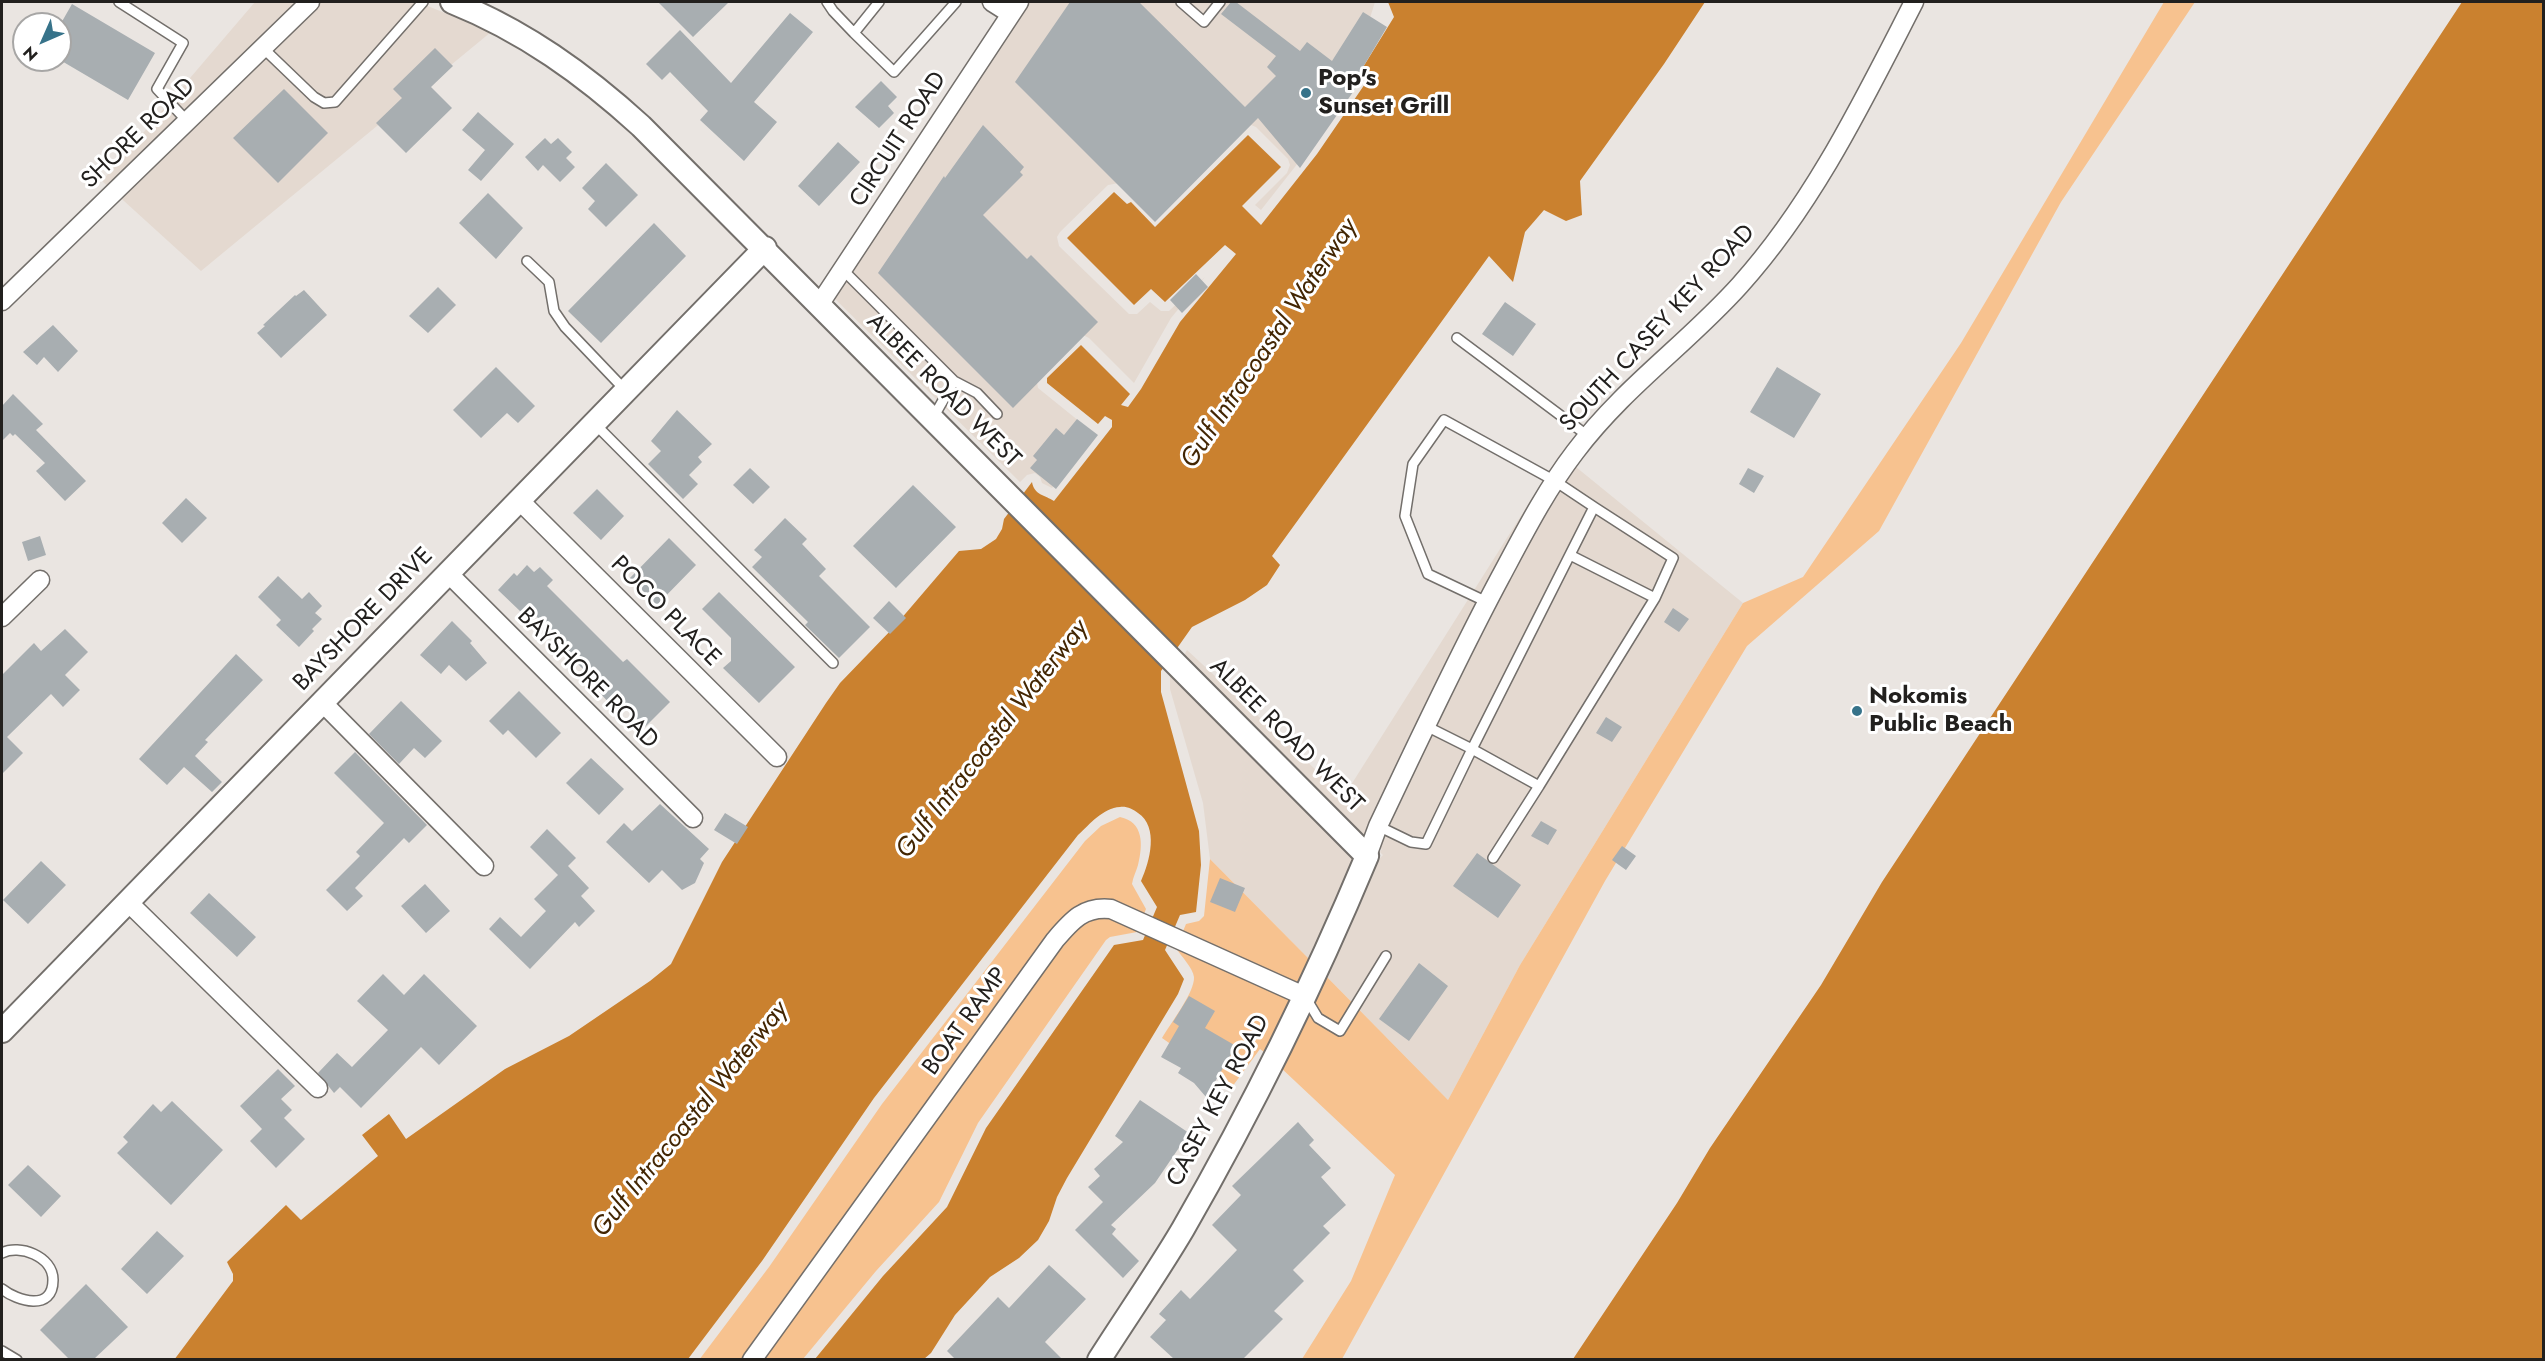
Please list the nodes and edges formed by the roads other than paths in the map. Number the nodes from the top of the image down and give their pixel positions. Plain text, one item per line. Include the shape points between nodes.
1 (119, 2) edge
2 (310, 2) edge
3 (423, 2) edge
4 (452, 2) edge
5 (827, 2) edge
6 (879, 2) edge
7 (956, 2) edge
8 (992, 2) edge
9 (1180, 2) edge
10 (1220, 2) edge
11 (1914, 2) edge
12 (1015, 8) edge
13 (854, 33) junction
14 (263, 48) junction
15 (187, 121) junction
16 (765, 248) junction
17 (527, 261) dead end
18 (843, 270) junction
19 (2, 301) edge
20 (819, 305) junction
21 (1457, 338) dead end
22 (954, 381) junction
23 (626, 391) junction
24 (997, 414) dead end
25 (932, 418) junction
26 (594, 423) junction
27 (1588, 436) junction
28 (1555, 481) junction
29 (519, 500) junction
30 (1594, 507) junction
31 (1570, 555) junction
32 (448, 573) junction
33 (39, 580) dead end
34 (1655, 598) junction
35 (1487, 602) junction
36 (2, 617) edge
37 (833, 663) dead end
38 (322, 702) junction
39 (1426, 726) junction
40 (1472, 749) junction
41 (777, 757) dead end
42 (1539, 786) junction
43 (693, 818) dead end
44 (1378, 826) junction
45 (1367, 856) junction
46 (1493, 858) dead end
47 (484, 866) dead end
48 (128, 902) junction
49 (1386, 956) dead end
50 (1304, 996) junction
51 (2, 1030) edge
52 (318, 1088) dead end
53 (2, 1253) edge
54 (2, 1288) edge
55 (2, 1351) edge
56 (17, 1359) edge
57 (752, 1359) edge
58 (1100, 1359) edge

1 - 15 lane via 183,42 158,89
2 - 14 street, SHORE ROAD
3 - 14 lane via 335,102 324,103 315,97
4 - 16 street, ALBEE ROAD WEST via 506,26 574,69 641,126
5 - 13 lane
6 - 13 lane
7 - 13 lane via 894,72
8 - 12 street
9 - 10 lane via 1204,22
11 - 27 street, SOUTH CASEY KEY ROAD via 1834,151 1759,263 1698,328 1625,393
12 - 18 street, CIRCUIT ROAD
14 - 15 street, SHORE ROAD
15 - 19 street, SHORE ROAD
16 - 20 street, ALBEE ROAD WEST
16 - 23 street, BAYSHORE DRIVE
17 - 23 lane via 549,282 554,311 566,327
18 - 20 street, CIRCUIT ROAD
18 - 22 lane
20 - 25 street, ALBEE ROAD WEST
21 - 27 lane
22 - 24 lane via 977,393
22 - 25 lane
23 - 26 street, BAYSHORE DRIVE
25 - 45 street, ALBEE ROAD WEST
26 - 29 street, BAYSHORE DRIVE
26 - 37 lane
27 - 28 street, SOUTH CASEY KEY ROAD
28 - 30 lane
28 - 35 street, SOUTH CASEY KEY ROAD
28 - 35 lane via 1444,420 1413,464 1405,516 1428,574
29 - 32 street, BAYSHORE DRIVE
29 - 41 street, POCO PLACE
30 - 31 lane
30 - 34 lane via 1673,558
31 - 34 lane
31 - 40 lane
32 - 38 street, BAYSHORE DRIVE
32 - 43 street, BAYSHORE ROAD
33 - 36 street
34 - 42 lane
35 - 39 street, SOUTH CASEY KEY ROAD
38 - 47 street
38 - 48 street, BAYSHORE DRIVE
39 - 40 lane
39 - 44 street, SOUTH CASEY KEY ROAD
40 - 42 lane
40 - 44 lane via 1426,844 1411,842
42 - 46 lane
44 - 45 street, SOUTH CASEY KEY ROAD
45 - 50 street, CASEY KEY ROAD
48 - 51 street, BAYSHORE DRIVE
48 - 52 street
49 - 50 lane via 1340,1031 1318,1018
50 - 57 street, BOAT RAMP via 1112,909 1097,908 1085,913 1055,940
50 - 58 street, CASEY KEY ROAD via 1184,1228
53 - 54 lane via 18,1249 37,1256 53,1280 48,1294 36,1301 20,1300
55 - 56 lane

